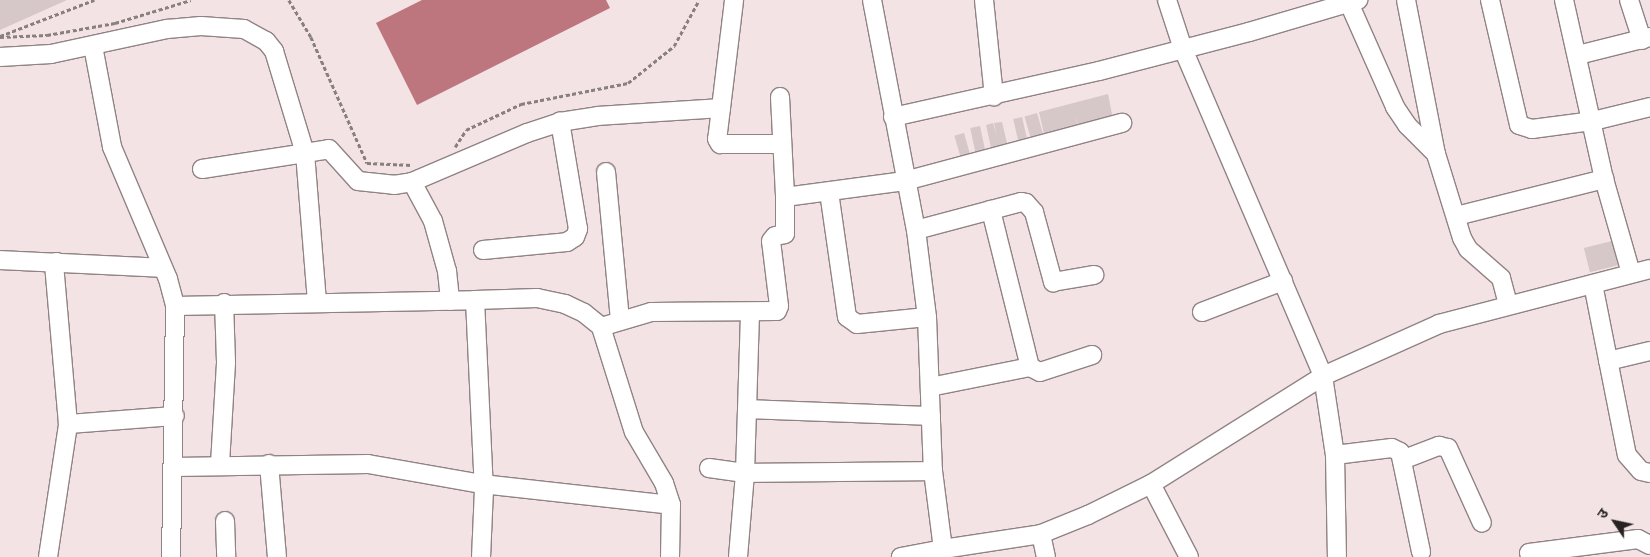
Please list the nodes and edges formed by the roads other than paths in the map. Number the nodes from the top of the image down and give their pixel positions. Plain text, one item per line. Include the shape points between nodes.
1 (734, 0) edge
2 (872, 0) edge
3 (984, 0) edge
4 (1167, 0) edge
5 (1406, 0) edge
6 (1490, 0) edge
7 (1564, 0) edge
8 (1629, 0) edge
9 (1354, 2) edge
10 (1646, 38) edge
11 (93, 46) junction
12 (1183, 49) junction
13 (1578, 54) junction
14 (0, 57) edge
15 (994, 96) junction
16 (780, 97) dead end
17 (1650, 107) edge
18 (721, 108) junction
19 (893, 118) junction
20 (1593, 121) junction
21 (560, 122) junction
22 (1122, 123) dead end
23 (781, 144) junction
24 (306, 153) junction
25 (1436, 154) junction
26 (202, 170) dead end
27 (606, 172) dead end
28 (1604, 179) junction
29 (905, 181) junction
30 (412, 182) junction
31 (829, 192) junction
32 (785, 197) junction
33 (991, 210) junction
34 (1456, 216) junction
35 (916, 230) junction
36 (482, 250) dead end
37 (0, 260) edge
38 (57, 262) junction
39 (162, 268) junction
40 (1650, 270) edge
41 (1631, 273) junction
42 (1094, 276) dead end
43 (1283, 281) junction
44 (1593, 284) junction
45 (475, 300) junction
46 (317, 301) junction
47 (450, 301) junction
48 (224, 303) junction
49 (1508, 304) junction
50 (175, 306) junction
51 (1202, 312) dead end
52 (750, 313) junction
53 (926, 317) junction
54 (620, 320) junction
55 (601, 327) junction
56 (1650, 351) edge
57 (1092, 355) dead end
58 (1608, 361) junction
59 (1030, 367) junction
60 (1323, 376) junction
61 (930, 388) junction
62 (748, 410) junction
63 (175, 416) junction
64 (931, 416) junction
65 (68, 424) junction
66 (1335, 455) junction
67 (1402, 460) junction
68 (220, 464) junction
69 (269, 464) junction
70 (174, 467) junction
71 (709, 468) dead end
72 (933, 471) junction
73 (745, 473) junction
74 (1650, 473) edge
75 (482, 484) junction
76 (1151, 484) junction
77 (672, 505) junction
78 (225, 521) dead end
79 (1482, 523) dead end
80 (1041, 534) junction
81 (1650, 545) edge
82 (942, 549) junction
83 (994, 550) edge
84 (1421, 552) dead end
85 (1529, 553) dead end
86 (909, 556) edge
87 (48, 557) edge
88 (171, 557) edge
89 (226, 557) edge
90 (277, 557) edge
91 (481, 557) edge
92 (670, 557) edge
93 (738, 557) edge
94 (1046, 557) edge
95 (1189, 557) edge
96 (1336, 557) edge

1 - 18 street
2 - 19 street
3 - 15 street
4 - 12 street
5 - 25 street
6 - 20 street via 1519,125 1532,129
7 - 13 street
8 - 10 street
9 - 12 street
9 - 25 street via 1395,107 1407,126
10 - 13 street
11 - 14 street via 52,54
11 - 24 street via 167,29 200,26 244,29 257,34 274,51
11 - 39 street via 114,154
12 - 15 street
12 - 43 street
13 - 20 street
15 - 19 street
16 - 23 street
17 - 20 street
18 - 21 street via 598,116
18 - 23 street via 717,139 720,144
19 - 29 street
20 - 28 street
21 - 30 street
21 - 36 street via 578,229 575,237 567,242
22 - 29 street
23 - 32 street
24 - 26 street
24 - 30 street via 329,149 347,172 368,184
24 - 46 street
25 - 34 street
27 - 54 street
28 - 34 street
28 - 41 street
29 - 31 street
29 - 35 street
30 - 47 street via 433,221 447,271
31 - 32 street
31 - 53 street via 847,317 857,324
32 - 52 street via 785,234 775,236 771,241 779,306 772,314
33 - 35 street
33 - 42 street via 1021,202 1030,206 1053,282
33 - 59 street
34 - 49 street via 1468,249 1501,278
35 - 53 street
37 - 38 street
38 - 39 street
38 - 65 street via 54,262
39 - 50 street via 172,289
40 - 41 street
41 - 44 street
43 - 51 street
43 - 60 street
44 - 49 street
44 - 58 street
45 - 47 street
45 - 55 street via 538,298 565,304 584,313
45 - 75 street
46 - 47 street
46 - 48 street
48 - 50 street
48 - 68 street via 226,362
49 - 60 street via 1439,324
50 - 63 street
52 - 54 street via 650,312
52 - 62 street
53 - 61 street
54 - 55 street
55 - 77 street via 634,432 664,483
56 - 58 street
57 - 59 street via 1040,372
58 - 74 street via 1627,455 1641,471
59 - 61 street
60 - 66 street
60 - 76 street
61 - 64 street
62 - 64 street
62 - 73 street
63 - 65 street
63 - 70 street
64 - 72 street
65 - 87 street
66 - 67 street via 1392,448 1400,452
66 - 96 street
67 - 79 street via 1439,446 1448,448
67 - 84 street
68 - 69 street
68 - 70 street
69 - 75 street via 368,464
69 - 90 street
70 - 88 street
71 - 73 street
72 - 73 street
72 - 82 street
73 - 93 street
75 - 77 street
75 - 91 street
76 - 80 street
76 - 95 street
77 - 92 street
78 - 89 street
80 - 83 street
80 - 94 street
81 - 85 street via 1638,539
82 - 83 street
82 - 86 street

